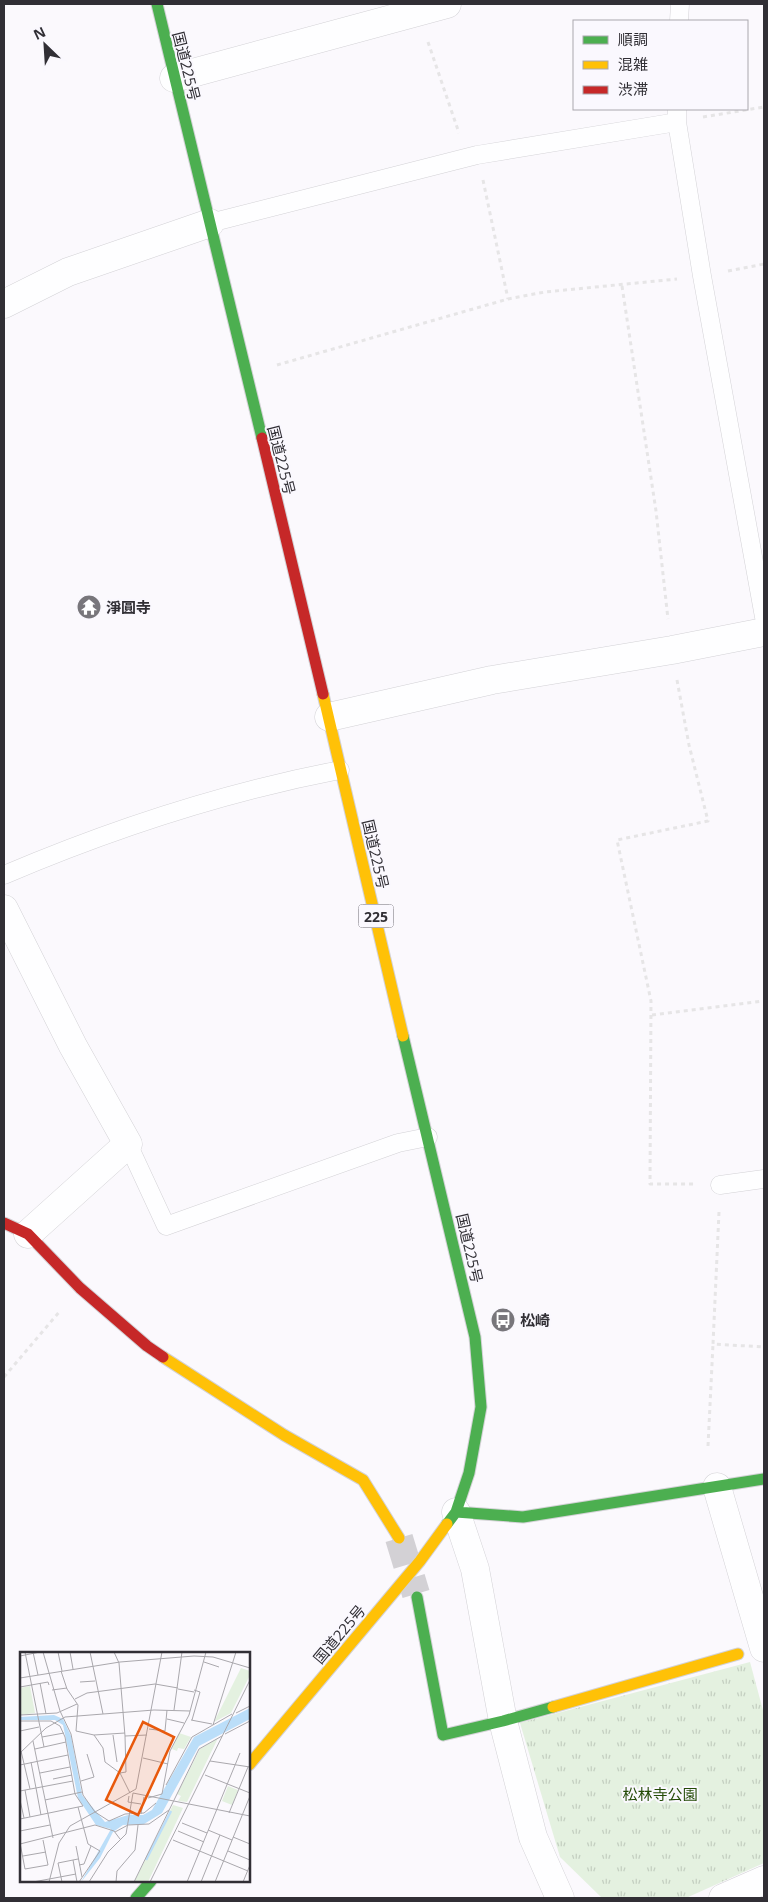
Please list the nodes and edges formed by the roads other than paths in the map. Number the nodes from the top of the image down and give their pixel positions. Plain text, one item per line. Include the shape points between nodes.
1 (157, 4) edge
2 (448, 4) edge
3 (680, 4) edge
4 (679, 20) edge
5 (174, 78) junction
6 (677, 115) edge
7 (210, 224) junction
8 (4, 304) edge
9 (764, 617) edge
10 (764, 632) edge
11 (330, 717) junction
12 (340, 770) junction
13 (4, 875) edge
14 (4, 909) edge
15 (428, 1137) junction
16 (128, 1144) junction
17 (764, 1179) edge
18 (720, 1184) road end
19 (4, 1223) edge
20 (28, 1234) junction
21 (764, 1479) edge
22 (717, 1488) junction
23 (456, 1512) junction
24 (399, 1538) tunnel mouth
25 (417, 1597) tunnel mouth
26 (764, 1648) edge
27 (738, 1654) dead end
28 (503, 1720) junction
29 (250, 1764) edge
30 (764, 1880) edge
31 (150, 1882) edge
32 (136, 1898) edge
33 (560, 1898) edge
34 (723, 1898) edge

1 - 5 main road, 国道225号 / 225
2 - 5 street
3 - 4 lane
5 - 7 main road, 国道225号 / 225
6 - 7 lane via 472,156
6 - 9 lane via 702,276
7 - 8 street via 68,272
7 - 11 main road, 国道225号 / 225
10 - 11 street via 492,680
11 - 12 main road, 国道225号 / 225
12 - 13 lane via 216,799 70,847
12 - 15 main road, 国道225号 / 225
14 - 16 street via 73,1046
15 - 16 lane via 398,1143 166,1226
15 - 23 main road, 国道225号 / 225 via 475,1337 480,1398 470,1473
16 - 20 street
17 - 18 lane
19 - 20 main road
20 - 24 main road via 80,1288 148,1346 284,1435 362,1480
21 - 22 main road
22 - 23 main road via 523,1517
22 - 26 street
23 - 28 street via 475,1570
23 - 29 main road, 国道225号 / 225 via 420,1562
25 - 28 main road via 443,1735
27 - 28 main road
28 - 33 street via 533,1837
30 - 34 street
31 - 32 main road

